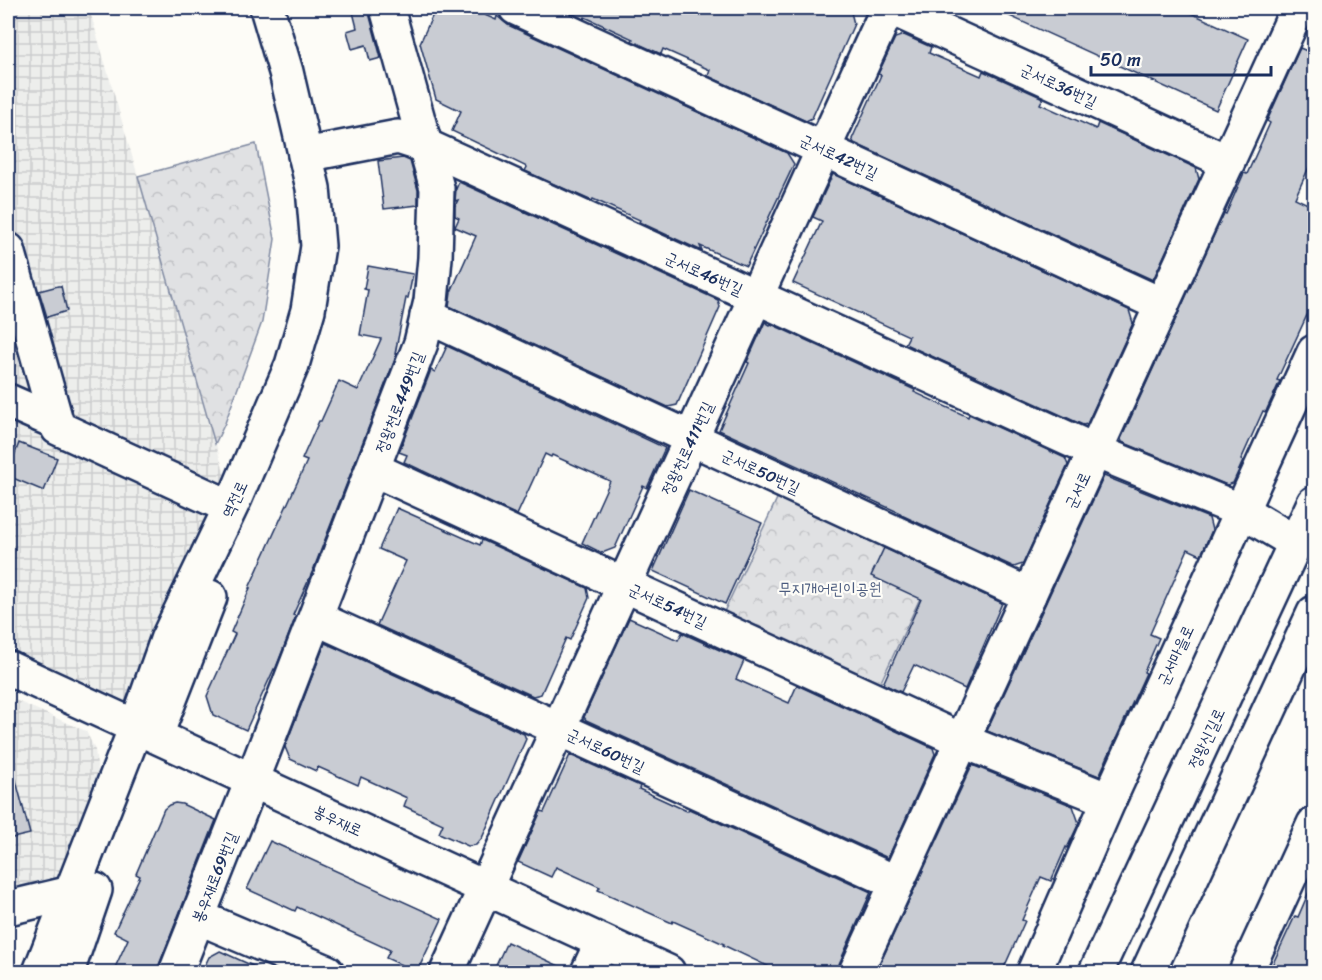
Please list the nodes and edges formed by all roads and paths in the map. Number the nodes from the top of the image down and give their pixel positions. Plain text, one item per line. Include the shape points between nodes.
1 (267, 8) edge
2 (285, 8) edge
3 (387, 8) edge
4 (516, 8) edge
5 (890, 8) edge
6 (1295, 14) edge
7 (426, 146) junction
8 (824, 149) junction
9 (314, 153) junction
10 (1228, 162) junction
11 (8, 250) edge
12 (756, 297) junction
13 (1162, 305) junction
14 (427, 316) junction
15 (1314, 352) edge
16 (8, 401) edge
17 (56, 422) junction
18 (692, 439) junction
19 (1095, 452) junction
20 (373, 469) junction
21 (1314, 503) edge
22 (230, 507) junction
23 (1242, 511) junction
24 (1296, 543) junction
25 (625, 585) junction
26 (1029, 595) junction
27 (1314, 614) edge
28 (316, 618) junction
29 (8, 668) edge
30 (559, 729) junction
31 (145, 732) junction
32 (963, 741) junction
33 (252, 781) junction
34 (1109, 800) junction
35 (1311, 840) edge
36 (897, 883) junction
37 (486, 889) junction
38 (71, 893) junction
39 (8, 908) edge
40 (198, 917) junction
41 (602, 942) junction
42 (40, 972) edge
43 (67, 972) edge
44 (176, 972) edge
45 (327, 972) edge
46 (447, 972) edge
47 (588, 972) edge
48 (668, 972) edge
49 (856, 972) edge
50 (1034, 972) edge
51 (1096, 972) edge
52 (1148, 972) edge
53 (1246, 972) edge

1 - 9 street, 역전로
2 - 9 street, 역전로 via 300,58
3 - 7 street, 정왕천로449번길
4 - 8 street, 군서로42번길
5 - 8 street, 정왕천로411번길
5 - 10 street, 군서로36번길
6 - 10 street, 군서로
7 - 9 street, 군서로46번길 via 398,137
7 - 12 street, 군서로46번길
7 - 14 street, 정왕천로449번길 via 437,188 435,258
8 - 12 street, 정왕천로411번길
8 - 13 street, 군서로42번길
9 - 22 street, 역전로 via 318,246 308,310 292,365
9 - 31 street, 역전로 via 329,171 332,282 328,320 306,384
10 - 13 street, 군서로
11 - 17 street
12 - 18 street, 정왕천로411번길
12 - 19 street, 군서로46번길
13 - 19 street, 군서로
14 - 18 street, 군서로50번길
14 - 20 street, 정왕천로449번길 via 421,344
15 - 23 street, 군서마을로
16 - 17 street
17 - 22 street via 58,428
18 - 25 street, 정왕천로411번길
18 - 26 street, 군서로50번길
19 - 23 street
19 - 26 street, 군서로
20 - 25 street, 군서로54번길
20 - 28 street, 정왕천로449번길
21 - 24 street, 정왕신길로
22 - 31 street, 역전로 via 167,640
23 - 24 street
23 - 34 street, 군서마을로
24 - 51 street, 정왕신길로
25 - 30 street, 정왕천로411번길
25 - 32 street, 군서로54번길
26 - 32 street, 군서로
27 - 52 street
28 - 30 street, 군서로60번길
28 - 33 street, 정왕천로449번길
29 - 31 street, 봉우재로
30 - 36 street, 군서로60번길
30 - 37 street, 정왕천로411번길
31 - 33 street, 봉우재로
31 - 38 street, 역전로
31 - 43 street, 역전로
32 - 34 street
32 - 36 street, 군서로
33 - 37 street, 봉우재로
33 - 40 street, 봉우재로69번길
34 - 50 street, 군서마을로
35 - 53 street
36 - 49 street, 군서로
37 - 41 street, 봉우재로
37 - 46 street, 정왕천로411번길
38 - 39 street
38 - 42 street, 역전로
40 - 44 street, 봉우재로69번길
40 - 45 street
41 - 47 street
41 - 48 street, 봉우재로

